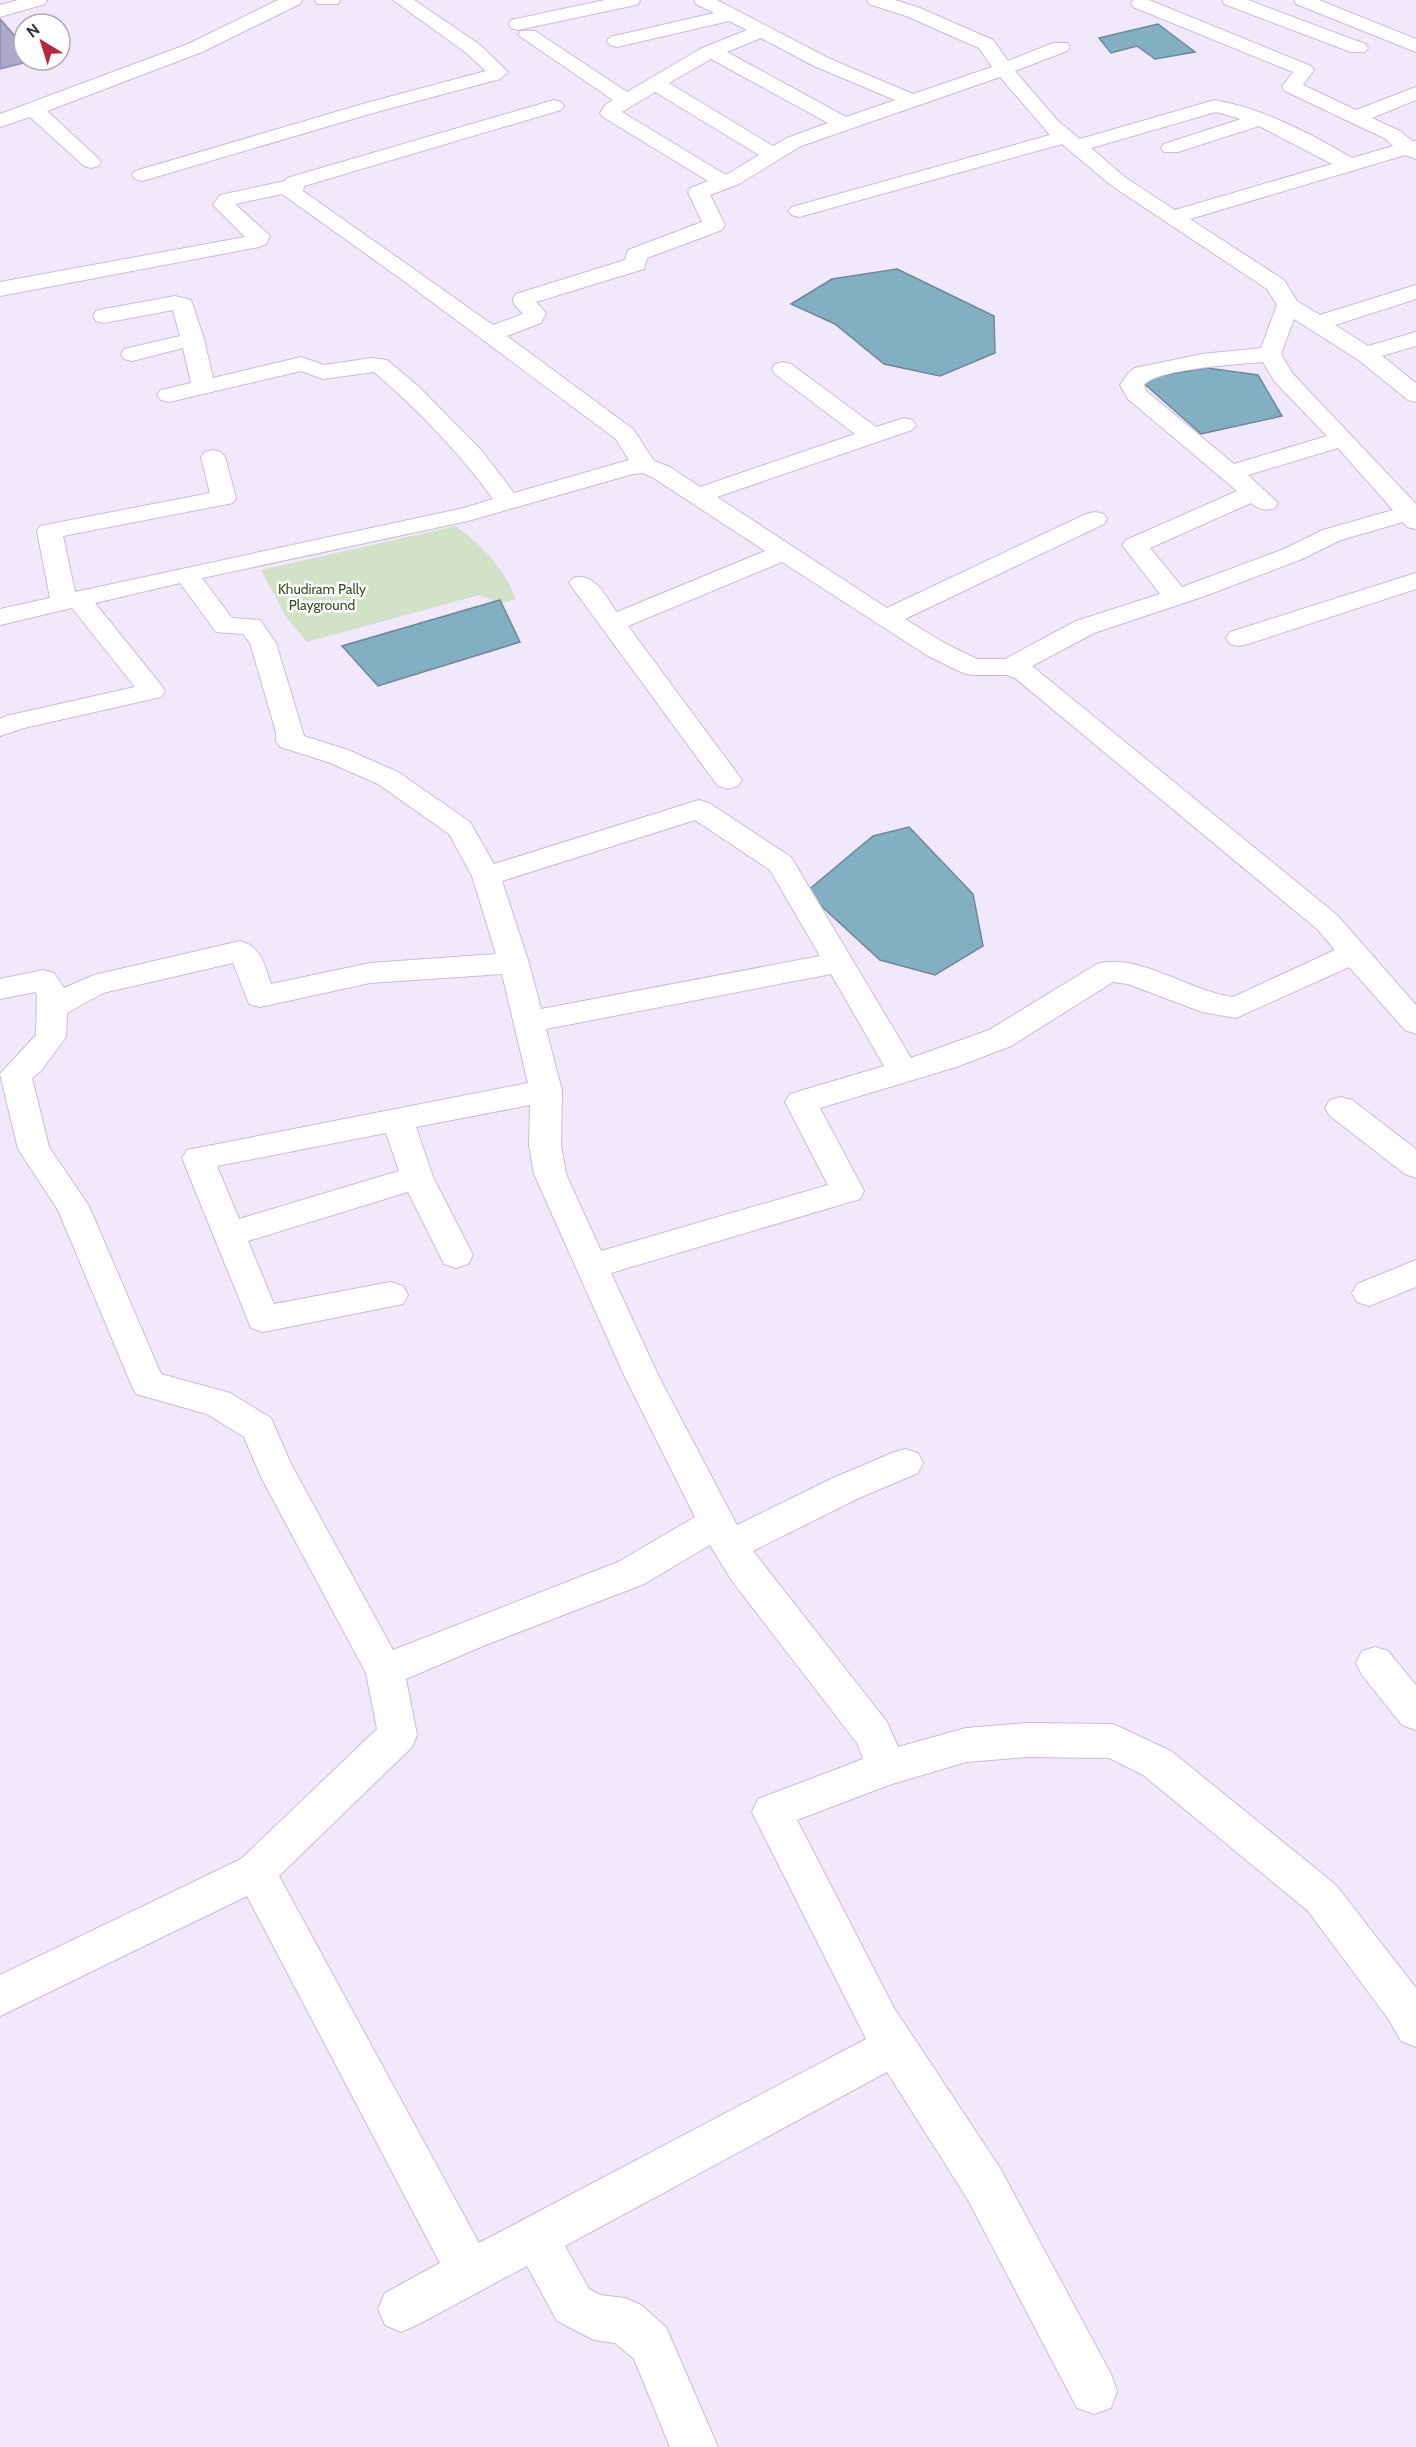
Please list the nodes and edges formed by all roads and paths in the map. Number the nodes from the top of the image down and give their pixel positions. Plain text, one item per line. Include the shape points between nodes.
1 (38, 0) edge
2 (293, 0) edge
3 (324, 0) edge
4 (330, 0) edge
5 (402, 0) edge
6 (631, 0) edge
7 (703, 0) edge
8 (876, 0) edge
9 (1231, 0) edge
10 (1303, 0) edge
11 (1140, 3) dead end
12 (0, 11) edge
13 (732, 15) junction
14 (1416, 26) edge
15 (762, 31) junction
16 (1393, 35) junction
17 (617, 41) dead end
18 (1416, 46) edge
19 (1060, 47) dead end
20 (1358, 48) junction
21 (711, 51) junction
22 (1004, 69) junction
23 (1304, 70) junction
24 (655, 83) junction
25 (1416, 93) edge
26 (911, 100) junction
27 (627, 101) junction
28 (554, 106) dead end
29 (33, 109) junction
30 (1356, 117) junction
31 (1258, 120) junction
32 (0, 121) edge
33 (844, 124) junction
34 (1070, 141) junction
35 (242, 144) junction
36 (1171, 148) dead end
37 (1413, 149) edge
38 (774, 155) junction
39 (259, 157) dead end
40 (91, 162) dead end
41 (1349, 165) junction
42 (142, 176) dead end
43 (288, 179) junction
44 (724, 182) junction
45 (799, 211) dead end
46 (1173, 217) junction
47 (0, 289) edge
48 (1416, 292) edge
49 (1288, 305) junction
50 (104, 316) dead end
51 (1319, 323) junction
52 (491, 334) junction
53 (193, 339) junction
54 (1416, 339) edge
55 (132, 354) dead end
56 (1270, 354) junction
57 (1365, 354) junction
58 (783, 369) dead end
59 (204, 387) junction
60 (170, 395) dead end
61 (1416, 395) edge
62 (904, 425) dead end
63 (873, 436) junction
64 (1343, 440) junction
65 (213, 457) dead end
66 (645, 466) junction
67 (1230, 473) junction
68 (697, 496) junction
69 (508, 502) junction
70 (1413, 515) edge
71 (1095, 519) dead end
72 (785, 552) junction
73 (186, 574) junction
74 (1416, 581) edge
75 (582, 583) dead end
76 (1176, 597) junction
77 (71, 601) junction
78 (0, 616) edge
79 (886, 618) junction
80 (611, 624) junction
81 (1239, 638) dead end
82 (1010, 667) junction
83 (0, 728) edge
84 (728, 780) dead end
85 (486, 876) junction
86 (1354, 953) junction
87 (514, 963) junction
88 (838, 963) junction
89 (0, 989) edge
90 (52, 1008) junction
91 (529, 1022) junction
92 (1416, 1023) edge
93 (903, 1071) junction
94 (8, 1078) edge
95 (546, 1091) junction
96 (1341, 1108) dead end
97 (398, 1120) junction
98 (1416, 1166) edge
99 (417, 1177) junction
100 (229, 1234) junction
101 (456, 1255) dead end
102 (591, 1266) junction
103 (1416, 1273) edge
104 (1369, 1293) dead end
105 (391, 1295) dead end
106 (905, 1463) dead end
107 (723, 1534) junction
108 (1375, 1663) dead end
109 (385, 1671) junction
110 (1416, 1713) edge
111 (886, 1768) junction
112 (255, 1872) junction
113 (0, 1996) edge
114 (1416, 2027) edge
115 (894, 2046) junction
116 (537, 2237) junction
117 (470, 2273) junction
118 (401, 2309) dead end
119 (1094, 2391) dead end
120 (694, 2447) edge

1 - 12 street
2 - 29 street via 195,48
3 - 4 street
5 - 35 street via 472,48 498,72
6 - 27 street via 523,30
7 - 13 street
8 - 22 street via 986,44
9 - 20 street
10 - 16 street
11 - 23 street
13 - 15 street
13 - 17 street
14 - 16 street
15 - 21 street
15 - 26 street via 821,62
16 - 18 street
16 - 20 street
19 - 22 street
20 - 23 street
21 - 24 street
21 - 33 street
22 - 26 street
22 - 34 street via 1051,125
23 - 30 street via 1292,87
24 - 27 street
24 - 38 street
25 - 30 street
26 - 33 street
27 - 44 street via 610,113
28 - 43 street
29 - 32 street
29 - 40 street
30 - 37 street
31 - 34 street via 1215,106
31 - 36 street
31 - 41 street
33 - 38 street via 794,142
34 - 45 street
34 - 46 street via 1119,182
35 - 39 street
35 - 42 street
37 - 41 street
38 - 44 street
41 - 46 street
43 - 47 street via 224,202 259,236 251,242
43 - 52 street via 292,193
44 - 52 street via 698,192 714,225 636,255 636,264 524,299 535,313 533,318
46 - 49 street via 1276,285
48 - 51 street
49 - 51 street
49 - 56 street
50 - 53 street via 175,303 183,305
51 - 57 street
52 - 66 street via 625,434
53 - 55 street
53 - 59 street
54 - 57 street
56 - 64 street via 1283,377
56 - 67 street via 1202,361 1143,373 1132,385 1136,394
57 - 61 street
58 - 63 street
59 - 60 street
59 - 69 street via 301,364 326,372 379,365 474,456
62 - 63 street
63 - 68 street
64 - 67 street
64 - 70 street
65 - 77 street via 224,498 49,531
66 - 68 street
66 - 69 street
67 - 76 street via 1260,498 1135,545
68 - 72 street
69 - 73 street
70 - 76 street via 1332,535 1293,554
71 - 79 street
72 - 79 street
72 - 80 street
73 - 77 street
73 - 85 street via 225,626 251,626 263,643 290,741 388,778 459,828
74 - 81 street
75 - 80 street
76 - 82 street via 1085,627
77 - 78 street
77 - 83 street via 152,691
79 - 82 street via 972,667
80 - 84 street
82 - 86 street via 1044,687 1327,921
85 - 87 street
85 - 88 street via 699,809 781,864
86 - 92 street
86 - 93 street via 1236,1008 1213,1005 1133,975 1108,971 1000,1038
87 - 90 street via 370,974 260,997 246,956 240,951 94,985
87 - 91 street
88 - 91 street
88 - 93 street
89 - 90 street via 43,980 52,994
90 - 94 street via 51,1037 30,1063
91 - 95 street
93 - 102 street via 801,1102 848,1191
94 - 109 street via 34,1149 74,1206 148,1384 218,1403 258,1428 274,1467
95 - 97 street
95 - 102 street via 545,1145 550,1174
96 - 98 street
97 - 99 street
97 - 100 street via 198,1158
99 - 100 street
99 - 101 street
100 - 105 street via 263,1319
102 - 107 street via 641,1375
103 - 104 street
106 - 107 street
107 - 109 street
107 - 111 street via 745,1570 873,1734
108 - 110 street
109 - 112 street via 398,1735
111 - 114 street via 966,1745 1027,1740 1113,1741 1157,1763 1322,1898
111 - 115 street via 772,1812
112 - 113 street
112 - 117 street
115 - 116 street
115 - 119 street via 984,2184
116 - 117 street
116 - 120 street via 573,2305 594,2317 625,2321 650,2343
117 - 118 street

